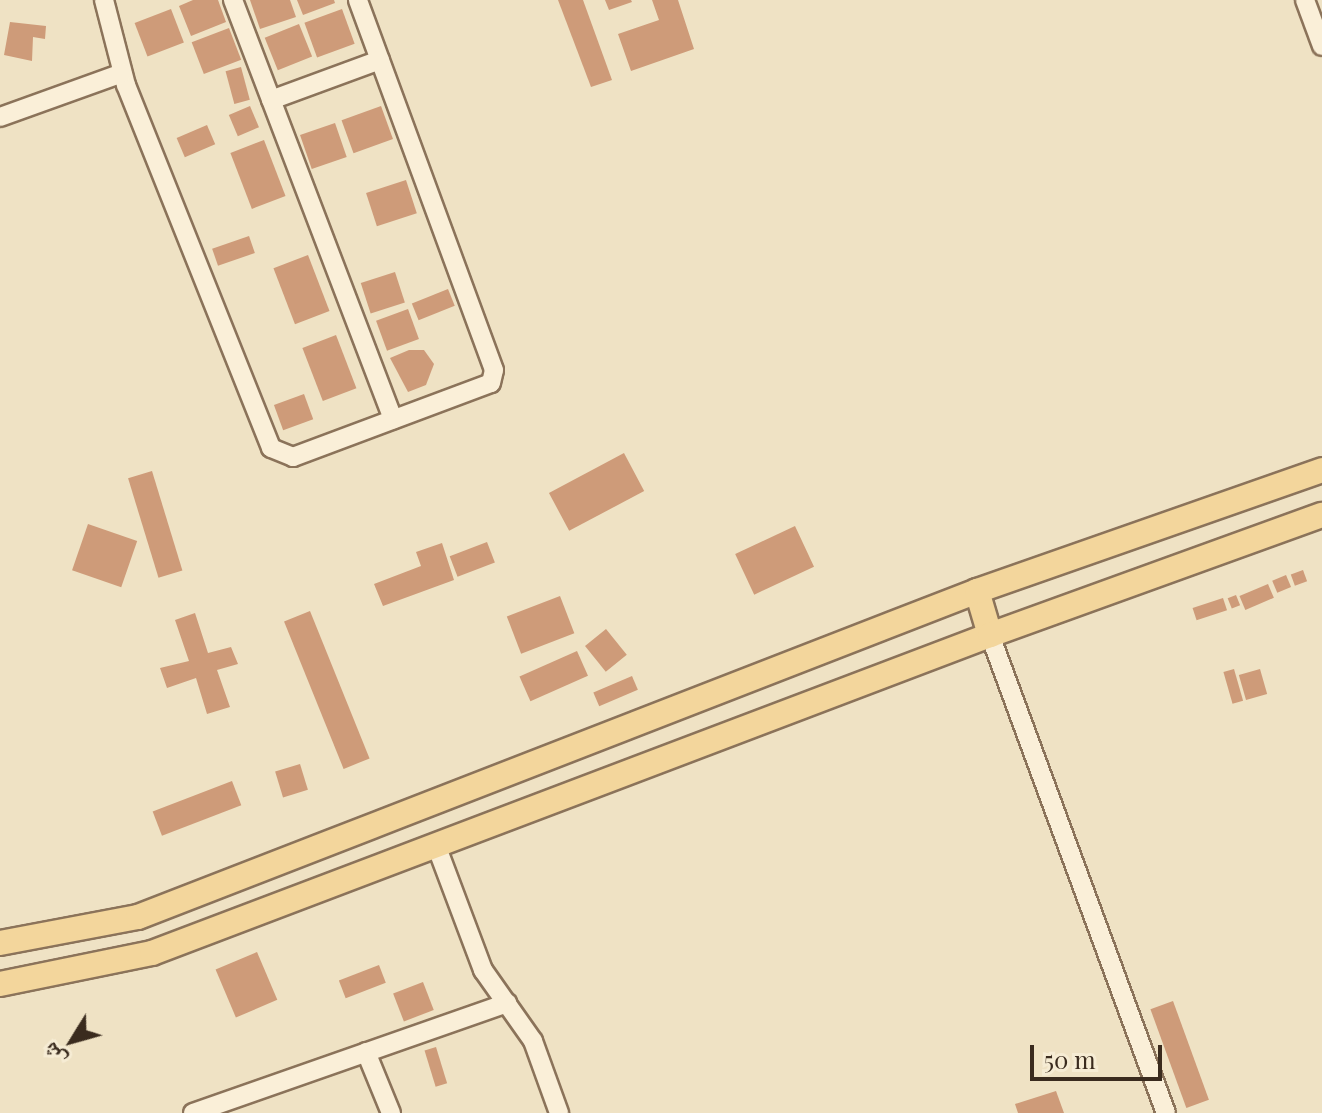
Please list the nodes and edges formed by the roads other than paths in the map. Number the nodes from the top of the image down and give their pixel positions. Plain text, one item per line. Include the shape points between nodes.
1 (104, 0) edge
2 (233, 0) edge
3 (358, 0) edge
4 (1305, 0) edge
5 (1322, 46) edge
6 (380, 60) junction
7 (122, 73) junction
8 (271, 100) junction
9 (0, 117) edge
10 (393, 420) junction
11 (1322, 470) edge
12 (1322, 515) edge
13 (977, 591) junction
14 (990, 635) junction
15 (436, 845) junction
16 (287, 861) junction
17 (299, 897) junction
18 (0, 943) edge
19 (0, 984) edge
20 (507, 1003) junction
21 (366, 1052) junction
22 (193, 1113) edge
23 (391, 1113) edge
24 (559, 1113) edge
25 (1166, 1113) edge

1 - 7 street
2 - 8 street
3 - 6 street
4 - 5 street
6 - 8 street
6 - 10 street via 494,370 491,383
7 - 9 street
7 - 10 street via 271,448 293,457
8 - 10 street
11 - 13 main road
12 - 14 main road
13 - 14 main road
13 - 16 main road
14 - 15 main road
14 - 25 street
15 - 17 main road
15 - 20 street via 483,970
16 - 17 main road
16 - 18 main road via 138,917
17 - 19 main road via 152,953
20 - 21 street
20 - 24 street via 533,1041
21 - 22 street
21 - 23 street

